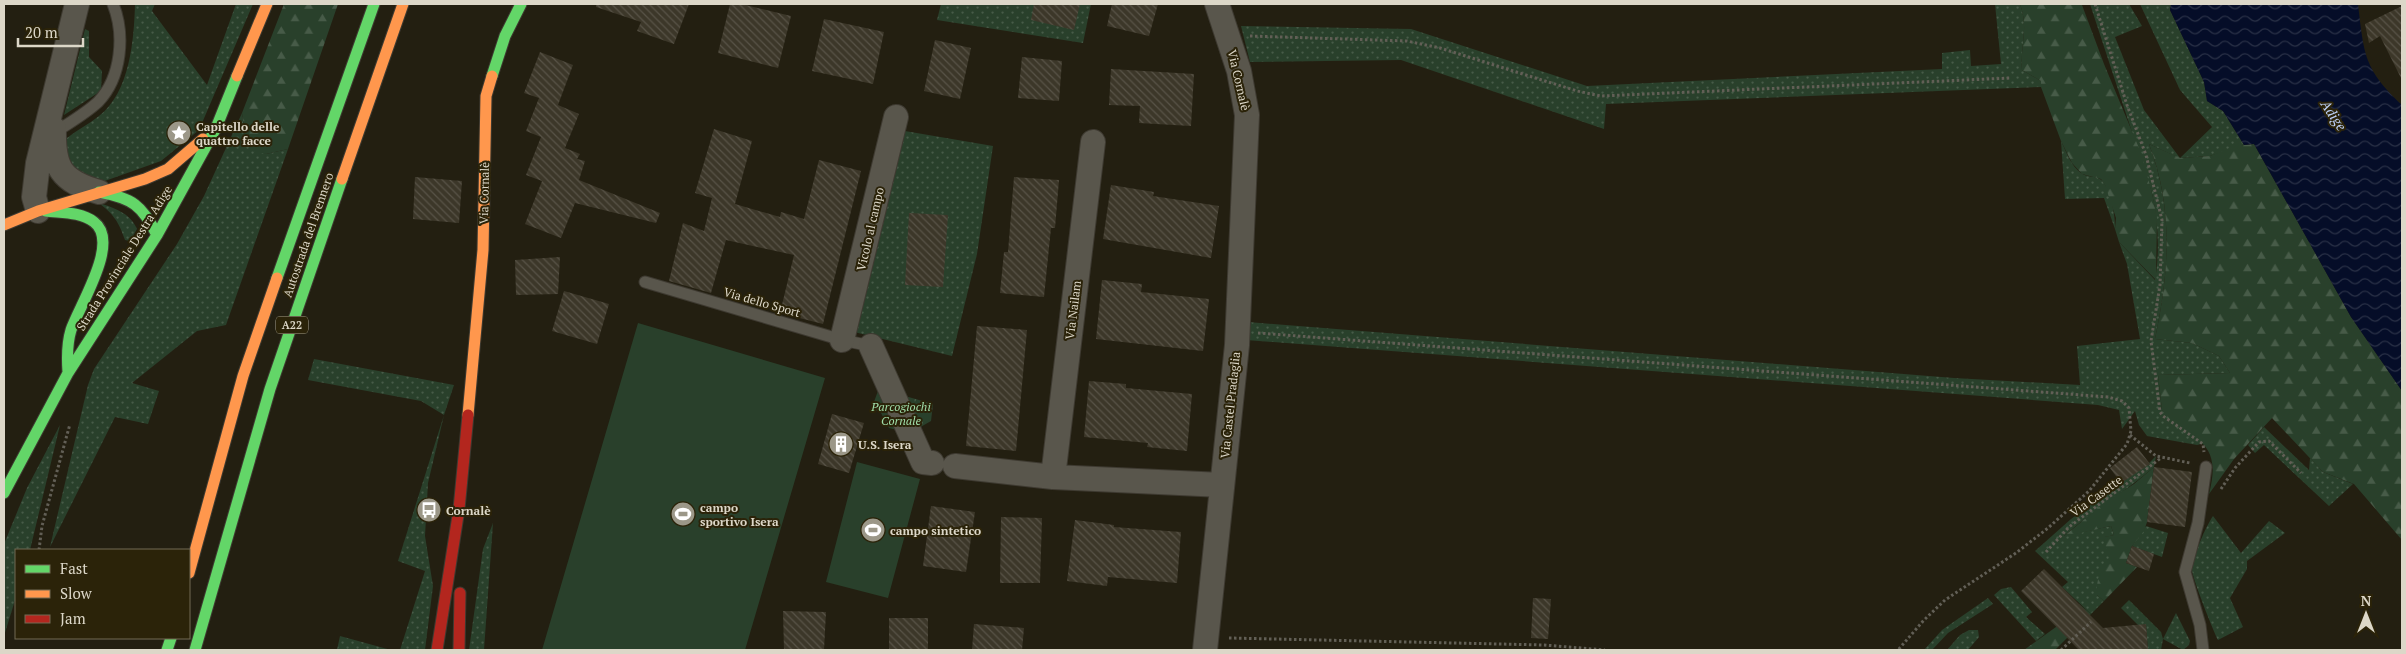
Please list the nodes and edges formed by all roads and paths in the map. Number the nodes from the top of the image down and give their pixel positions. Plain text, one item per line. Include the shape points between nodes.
1 (77, 4) edge
2 (113, 4) edge
3 (267, 4) edge
4 (374, 4) edge
5 (403, 4) edge
6 (521, 4) edge
7 (1218, 4) edge
8 (2095, 4) edge
9 (1243, 36) dead end
10 (2010, 78) dead end
11 (55, 95) junction
12 (896, 117) dead end
13 (216, 128) junction
14 (54, 134) junction
15 (1093, 142) dead end
16 (1246, 159) joint
17 (99, 192) junction
18 (38, 211) junction
19 (4, 225) edge
20 (157, 234) junction
21 (645, 282) dead end
22 (1257, 333) dead end
23 (842, 340) junction
24 (872, 346) joint
25 (68, 373) junction
26 (70, 422) dead end
27 (2130, 434) junction
28 (2161, 458) junction
29 (2206, 467) junction
30 (2301, 473) dead end
31 (1053, 477) junction
32 (1222, 485) junction
33 (2219, 492) dead end
34 (4, 494) edge
35 (459, 509) junction
36 (39, 549) edge
37 (2046, 552) dead end
38 (190, 569) edge
39 (2091, 622) dead end
40 (1215, 644) edge
41 (195, 650) edge
42 (437, 650) edge
43 (459, 650) edge
44 (1605, 650) edge
45 (1898, 650) edge
46 (2061, 650) edge
47 (2203, 650) edge

1 - 11 street
2 - 14 lane via 118,18 119,43 110,86 97,103
3 - 13 main road, Strada Provinciale Destra Adige
4 - 38 main road, Autostrada del Brennero / A22 via 243,376
5 - 41 main road, Autostrada del Brennero / A22 via 270,389
6 - 35 main road, Via Cornalè via 505,36 486,96 482,250
7 - 16 street, Via Cornalè via 1239,72 1247,115
8 - 29 path via 2146,155 2162,220 2160,285 2151,341 2160,412 2203,444
9 - 10 path via 1407,41 1601,96
11 - 14 street
11 - 18 street via 38,163 34,197
12 - 23 street, Vicolo al campo
13 - 17 main road via 168,169
13 - 20 main road, Strada Provinciale Destra Adige
14 - 17 street via 59,168 71,181
15 - 31 street, Via Nailam
16 - 32 street, Via Castel Pradaglia via 1237,345
17 - 18 main road
17 - 20 main road via 136,202 147,214
18 - 19 main road
18 - 25 main road via 82,217 91,221 104,236 101,264 70,331
20 - 25 main road, Strada Provinciale Destra Adige
21 - 23 lane, Via dello Sport
22 - 27 path via 2108,396 2122,401 2129,408
23 - 24 lane, Via dello Sport
24 - 31 street via 923,462
25 - 34 main road, Strada Provinciale Destra Adige
26 - 36 path via 42,526
27 - 28 path
27 - 45 path via 2127,444 2071,508 2016,553 1945,600
28 - 29 path
28 - 37 path, Via Casette via 2069,527
29 - 47 lane via 2198,524 2185,572 2200,625
30 - 33 path via 2275,445 2269,441 2259,442
31 - 32 street
32 - 40 street, Via Castel Pradaglia
35 - 42 main road
35 - 43 main road
39 - 46 path
40 - 44 path via 1544,645

